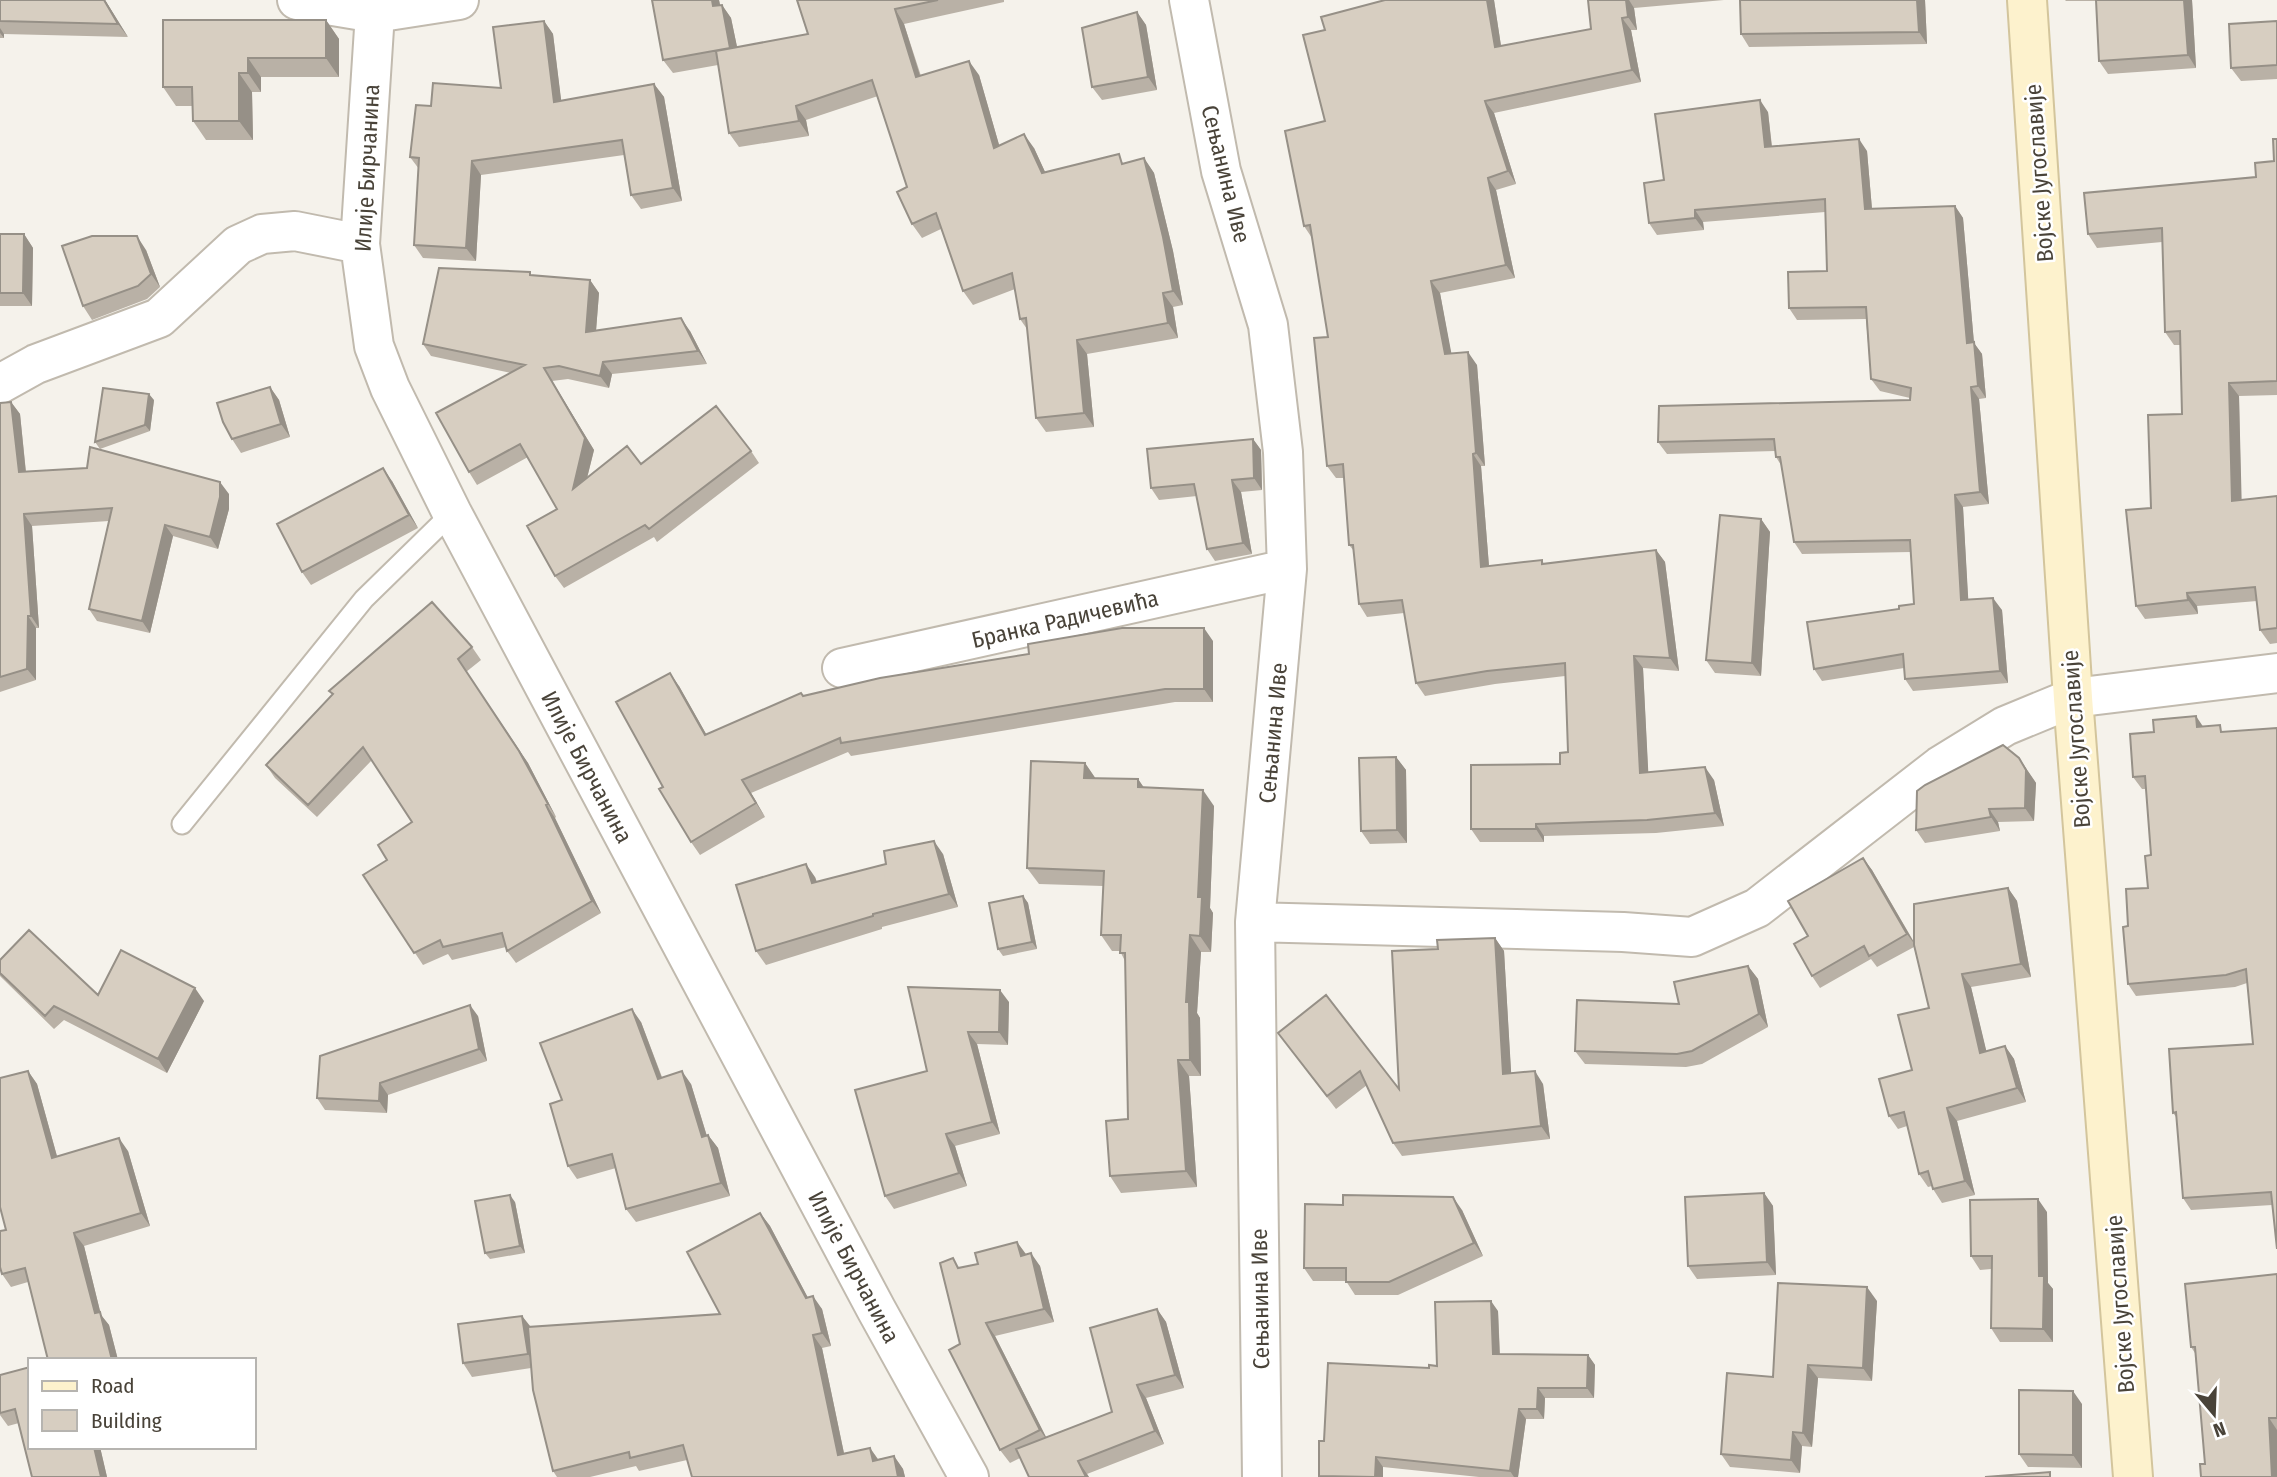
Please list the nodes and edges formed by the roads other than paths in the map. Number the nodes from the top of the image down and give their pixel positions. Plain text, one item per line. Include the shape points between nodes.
1 (296, 0) edge
2 (459, 0) edge
3 (1189, 0) edge
4 (2027, 0) edge
5 (375, 13) junction
6 (360, 244) junction
7 (0, 384) edge
8 (452, 513) junction
9 (1287, 569) junction
10 (842, 668) dead end
11 (2277, 673) edge
12 (2073, 698) junction
13 (182, 824) dead end
14 (1255, 922) junction
15 (969, 1477) edge
16 (1262, 1477) edge
17 (2133, 1477) edge

1 - 5 street
2 - 5 street
3 - 9 street, Сењанина Иве via 1221,171 1268,325 1283,452
4 - 12 main road, Војске Југославије
5 - 6 street, Илије Бирчанина
6 - 7 street via 295,231 262,234 238,244 159,318 36,364
6 - 8 street, Илије Бирчанина via 374,346
8 - 13 lane via 364,599
8 - 15 street, Илије Бирчанина
9 - 10 street, Бранка Радичевића
9 - 14 street, Сењанина Иве
11 - 12 street
12 - 14 street via 2005,726 1940,766 1757,908 1692,937
12 - 17 main road, Војске Југославије
14 - 16 street, Сењанина Иве

